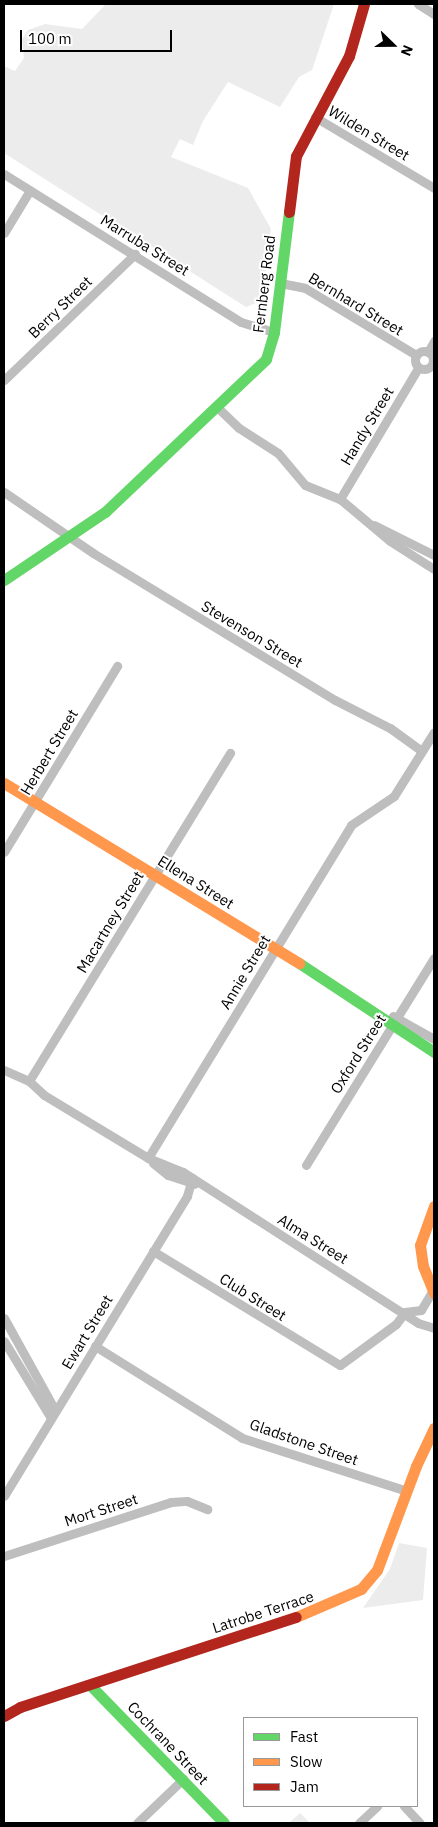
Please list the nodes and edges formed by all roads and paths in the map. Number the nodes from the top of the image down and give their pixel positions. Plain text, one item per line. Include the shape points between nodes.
1 (364, 4) edge
2 (418, 4) edge
3 (434, 14) edge
4 (316, 117) junction
5 (4, 174) edge
6 (434, 188) edge
7 (30, 190) junction
8 (4, 233) edge
9 (135, 254) junction
10 (280, 283) junction
11 (274, 332) junction
12 (434, 341) edge
13 (428, 352) junction
14 (416, 356) junction
15 (433, 366) edge
16 (418, 368) junction
17 (4, 380) edge
18 (217, 407) junction
19 (4, 492) edge
20 (340, 499) junction
21 (365, 521) junction
22 (70, 536) junction
23 (434, 555) edge
24 (434, 569) edge
25 (4, 580) edge
26 (117, 666) dead end
27 (434, 732) edge
28 (422, 751) junction
29 (230, 753) dead end
30 (4, 783) edge
31 (34, 801) junction
32 (4, 852) edge
33 (155, 874) junction
34 (275, 948) junction
35 (434, 958) edge
36 (395, 1021) junction
37 (434, 1039) edge
38 (434, 1052) edge
39 (4, 1070) edge
40 (29, 1081) junction
41 (148, 1158) junction
42 (306, 1165) dead end
43 (191, 1180) junction
44 (434, 1206) edge
45 (153, 1251) junction
46 (434, 1291) edge
47 (404, 1312) junction
48 (4, 1318) edge
49 (434, 1328) edge
50 (4, 1341) edge
51 (95, 1346) junction
52 (53, 1414) junction
53 (433, 1436) edge
54 (407, 1491) junction
55 (4, 1496) edge
56 (207, 1509) dead end
57 (4, 1556) edge
58 (90, 1685) junction
59 (4, 1716) edge
60 (183, 1779) junction
61 (376, 1807) edge
62 (405, 1807) edge
63 (137, 1823) edge
64 (224, 1823) edge
65 (359, 1823) edge
66 (420, 1823) edge

1 - 4 street, Fernberg Road via 349,56
2 - 3 street
4 - 6 street, Wilden Street
4 - 10 street, Fernberg Road via 296,156
5 - 7 street, Marruba Street
7 - 8 street
7 - 9 street, Marruba Street
9 - 11 street, Marruba Street via 241,322
9 - 17 street, Berry Street
10 - 11 street, Fernberg Road
10 - 14 street, Bernhard Street via 305,288
11 - 18 street, Fernberg Road via 266,359
12 - 13 street
13 - 14 street
13 - 15 street
14 - 16 street
15 - 16 street
16 - 20 street, Handy Street
18 - 20 street via 240,428 278,453 305,485
18 - 22 street, Fernberg Road via 104,512
19 - 22 street, Stevenson Street
20 - 21 street
21 - 23 street
21 - 24 street
22 - 25 street, Fernberg Road
22 - 28 street, Stevenson Street via 335,700 383,724
26 - 31 street, Herbert Street
27 - 28 street, Annie Street
28 - 34 street, Annie Street via 396,794 351,825
29 - 33 street, Macartney Street
30 - 31 street, Ellena Street
31 - 32 street, Herbert Street
31 - 33 street, Ellena Street
33 - 34 street, Ellena Street
33 - 40 street, Macartney Street
34 - 36 street, Ellena Street
34 - 41 street, Annie Street
35 - 36 street, Oxford Street
36 - 37 street, Ellena Street
36 - 38 street, Ellena Street
36 - 42 street, Oxford Street
39 - 40 street, Alma Street
40 - 41 street, Alma Street via 44,1095
41 - 43 street, Alma Street via 168,1175
43 - 45 street, Ewart Street via 187,1196
43 - 47 street, Alma Street
44 - 46 street via 420,1245
45 - 47 street, Club Street via 340,1365 398,1322
45 - 51 street, Ewart Street
46 - 47 street via 421,1310
47 - 49 street, Alma Street via 420,1324
48 - 52 street
50 - 52 street
51 - 52 street, Ewart Street
51 - 54 street, Gladstone Street via 242,1438
52 - 55 street, Ewart Street
53 - 54 street, Latrobe Terrace
54 - 58 street, Latrobe Terrace via 377,1570 367,1584 350,1596 319,1610
56 - 57 street, Mort Street via 187,1501 171,1502
58 - 59 street, Latrobe Terrace via 20,1707
58 - 60 street, Cochrane Street
60 - 63 street
60 - 64 street, Cochrane Street
61 - 65 street
62 - 66 street

